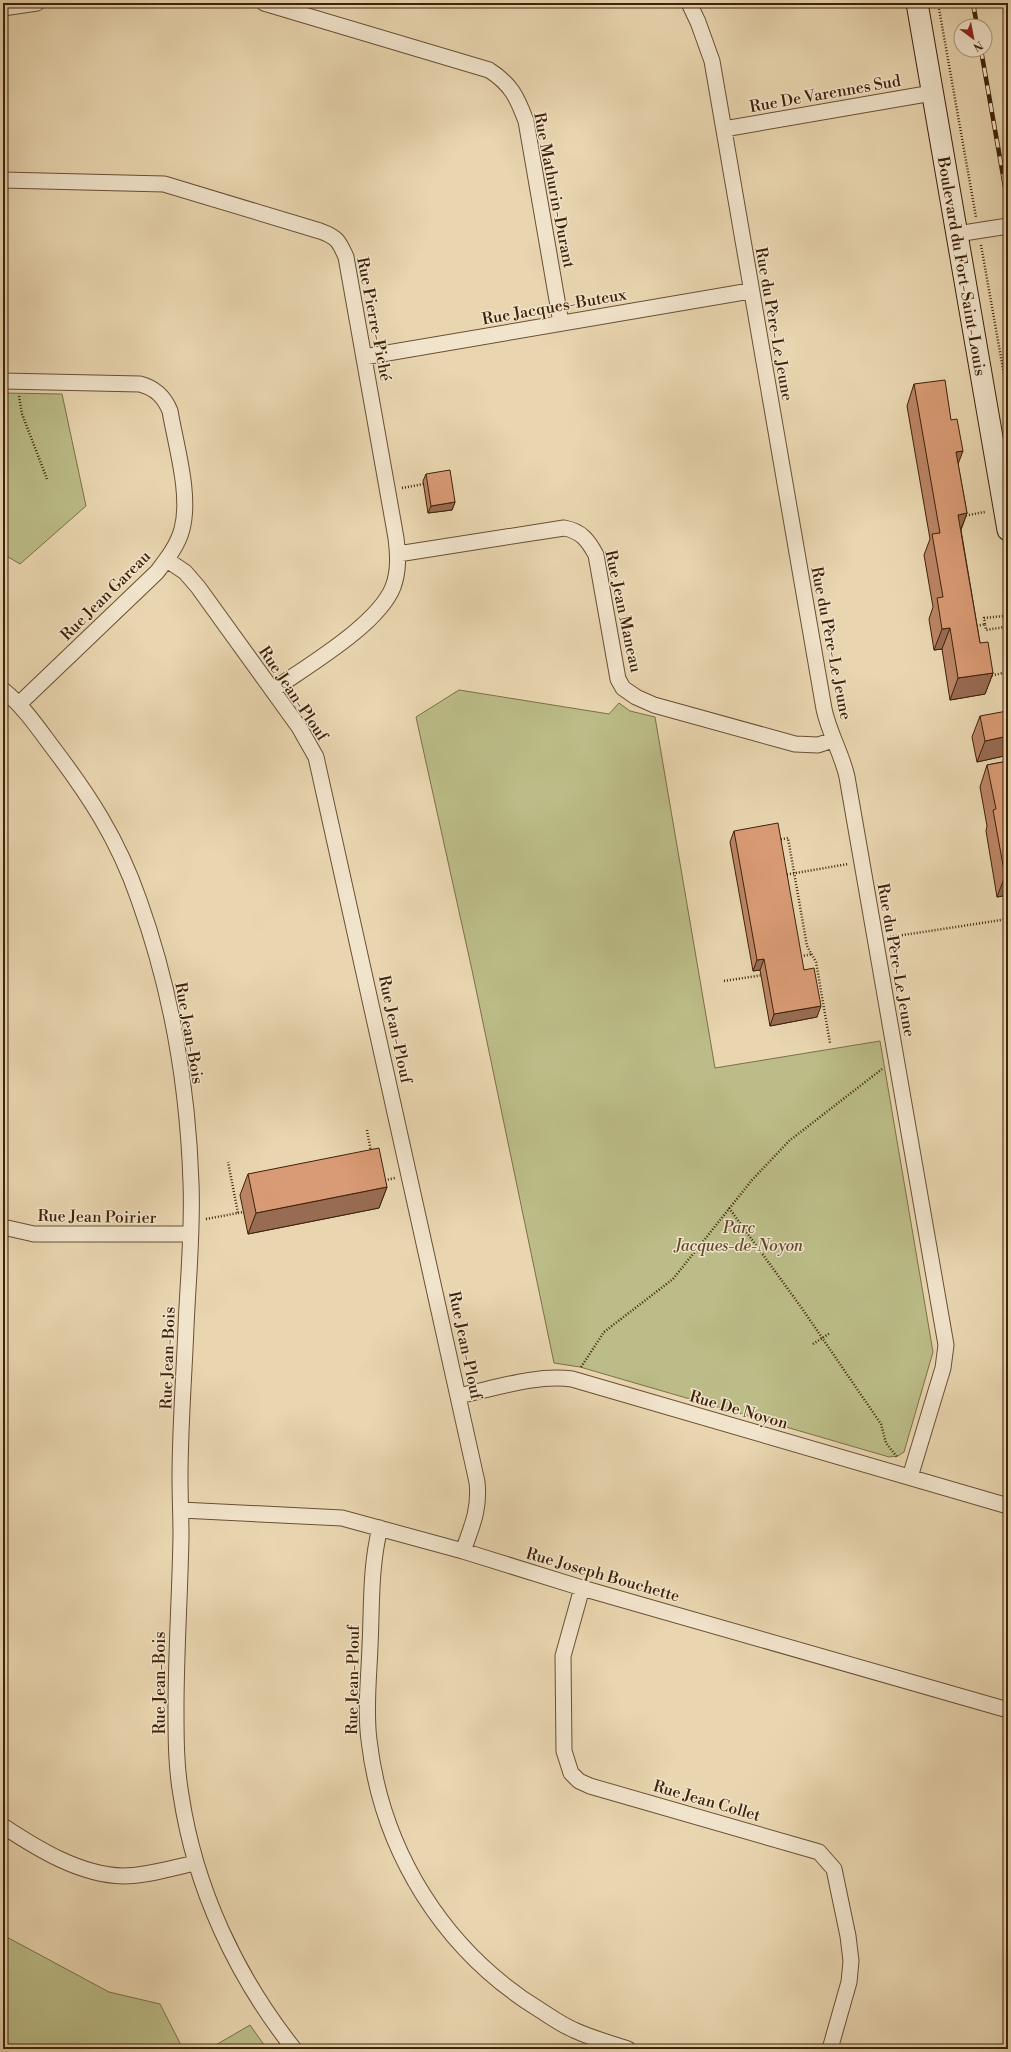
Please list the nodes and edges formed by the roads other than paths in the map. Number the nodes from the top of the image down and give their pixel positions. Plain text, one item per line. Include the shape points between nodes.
1 (37, 3) edge
2 (264, 3) edge
3 (689, 3) edge
4 (917, 3) edge
5 (3, 8) edge
6 (932, 93) junction
7 (724, 129) junction
8 (3, 180) edge
9 (1008, 226) edge
10 (957, 234) junction
11 (750, 291) junction
12 (561, 323) junction
13 (364, 357) junction
14 (3, 381) edge
15 (1008, 530) edge
16 (398, 554) junction
17 (166, 560) junction
18 (3, 690) edge
19 (273, 690) junction
20 (19, 704) junction
21 (833, 740) junction
22 (3, 1227) edge
23 (190, 1234) junction
24 (458, 1396) junction
25 (910, 1477) junction
26 (1008, 1506) edge
27 (181, 1510) junction
28 (380, 1528) junction
29 (463, 1551) junction
30 (582, 1588) junction
31 (1008, 1710) edge
32 (3, 1826) edge
33 (196, 1863) junction
34 (294, 2049) edge
35 (628, 2049) edge
36 (830, 2049) edge

1 - 5 street
2 - 12 street, Rue Mathurin-Durant via 489,70 504,80 518,98 526,121
3 - 7 street, Rue du Père-Le Jeune via 712,61
4 - 6 street, Boulevard du Fort-Saint-Louis
6 - 7 street, Rue De Varennes Sud
6 - 10 street, Boulevard du Fort-Saint-Louis
7 - 11 street, Rue du Père-Le Jeune
8 - 13 street, Rue Pierre-Piché via 164,184 331,235 339,241 346,257
9 - 10 street
10 - 15 street, Boulevard du Fort-Saint-Louis
11 - 12 street, Rue Jacques-Buteux
11 - 21 street, Rue du Père-Le Jeune via 825,714
12 - 13 street, Rue Jacques-Buteux
13 - 16 street, Rue Pierre-Piché
14 - 17 street, Rue Jean Gareau via 140,384 160,394 170,411 184,503 181,531
16 - 19 street, Rue Pierre-Piché via 393,587 378,609 357,630
16 - 21 street, Rue Jean Maneau via 564,528 575,530 590,543 596,555 614,660 618,679 623,688 654,705 795,744 818,745
17 - 19 street, Rue Jean-Plouf via 185,572 198,587
17 - 20 street, Rue Jean Gareau via 152,577
18 - 20 street, Rue Jean-Bois
19 - 24 street, Rue Jean-Plouf via 310,745 320,771
20 - 23 street, Rue Jean-Bois via 71,771 101,815 125,864 146,921 170,1015 182,1086 190,1171
21 - 25 street, Rue du Père-Le Jeune via 847,777 946,1345 943,1368
22 - 23 street, Rue Jean Poirier via 34,1234
23 - 27 street, Rue Jean-Bois via 180,1478
24 - 25 street, Rue De Noyon via 543,1378 572,1379
24 - 29 street, Rue Jean-Plouf via 479,1499
25 - 26 street, Rue De Noyon
27 - 28 street, Rue Joseph Bouchette via 328,1516
27 - 33 street, Rue Jean-Bois via 176,1668 178,1764 180,1794
28 - 29 street, Rue Joseph Bouchette
28 - 35 street, Rue Jean-Plouf via 373,1562 367,1716 378,1792 386,1821 399,1852 424,1899 466,1952 486,1970 530,2004 574,2030
29 - 30 street, Rue Joseph Bouchette
30 - 31 street, Rue Joseph Bouchette
30 - 36 street, Rue Jean Collet via 563,1656 564,1751 571,1773 579,1781 590,1786 819,1852 828,1860 834,1868 839,1888 851,1961 849,1982
32 - 33 street via 59,1858 101,1874 142,1874
33 - 34 street, Rue Jean-Bois via 210,1902 244,1975

